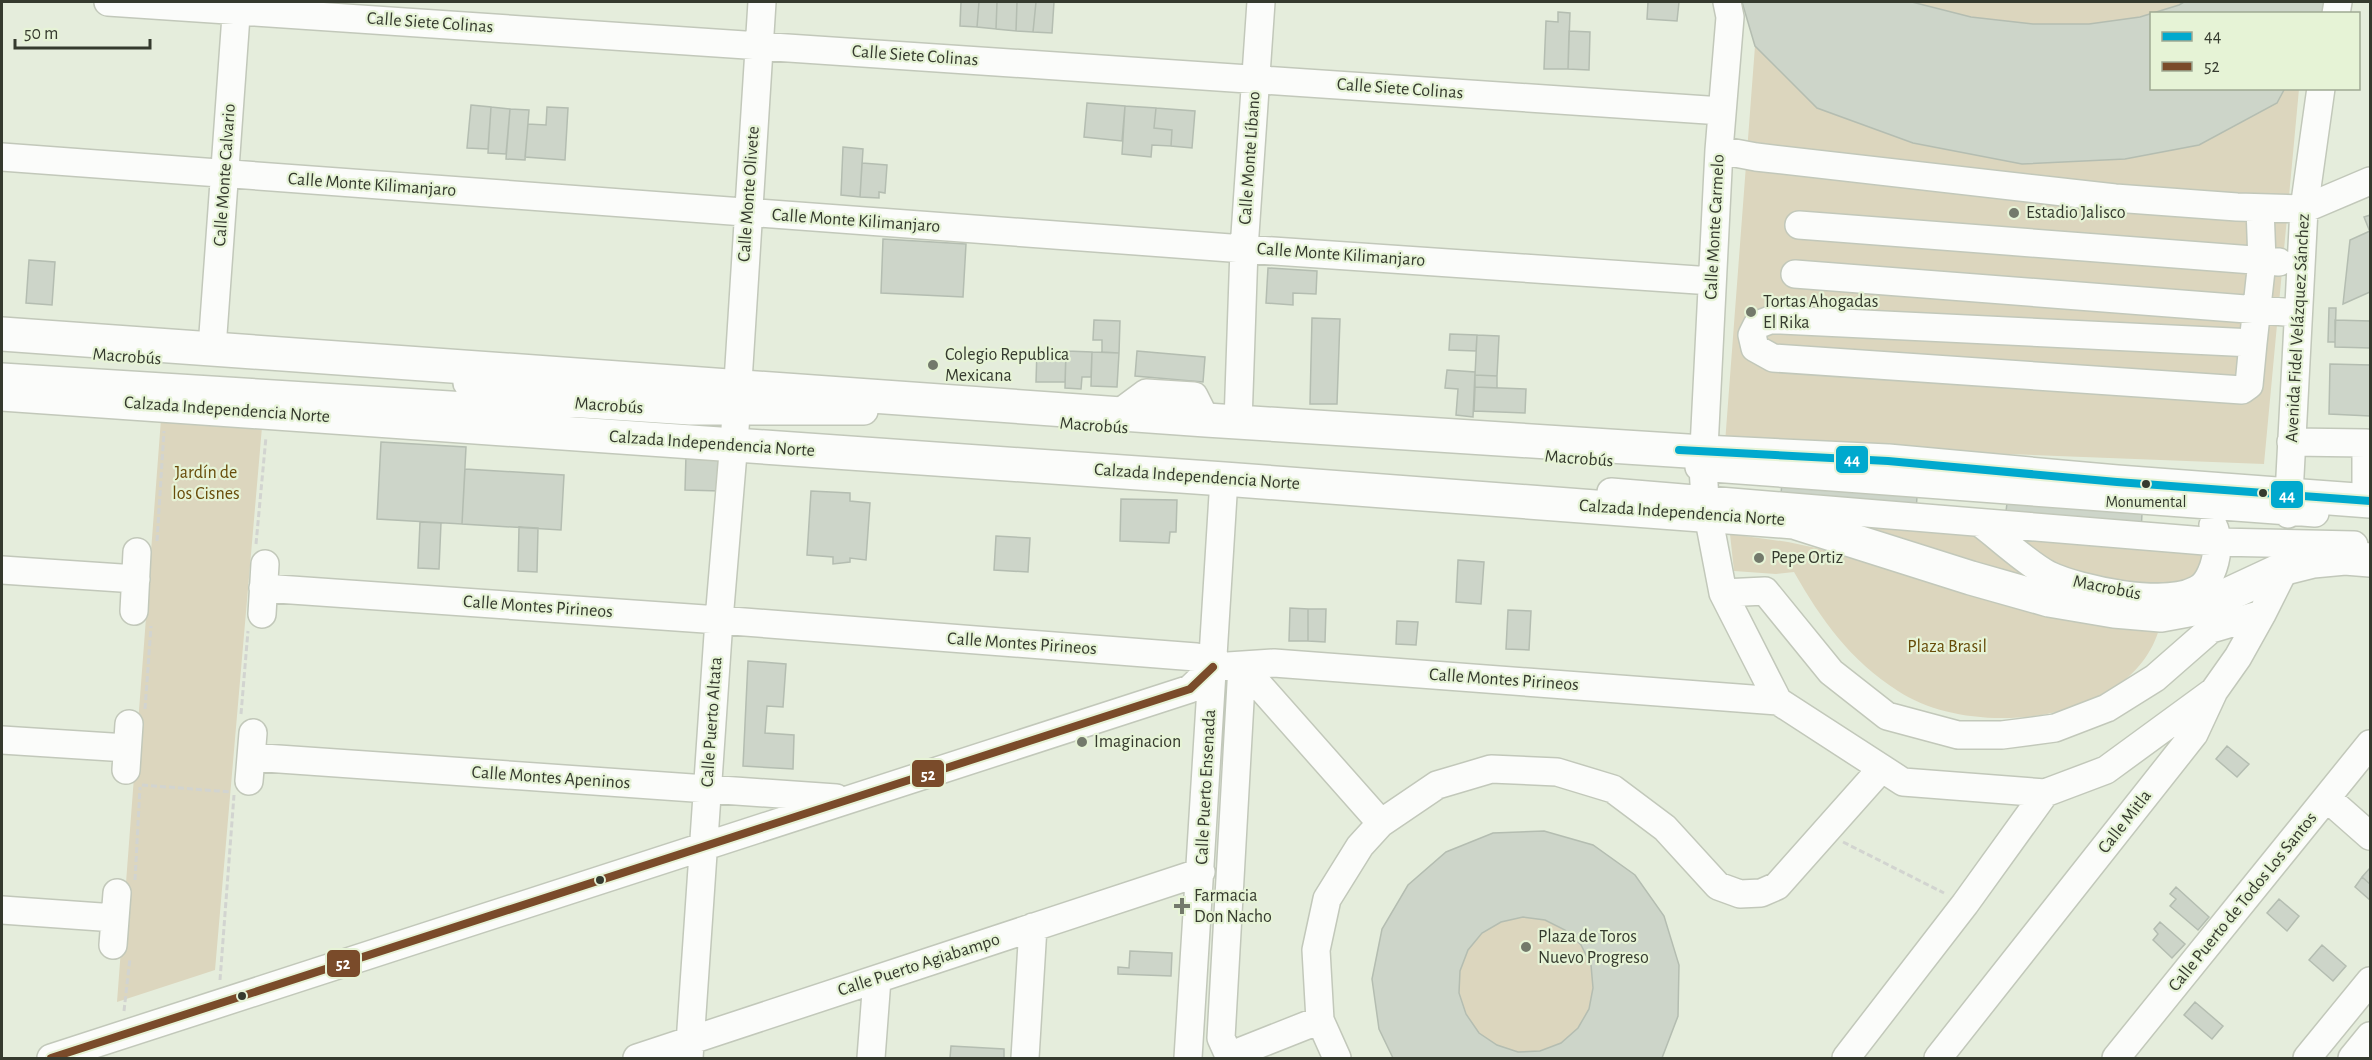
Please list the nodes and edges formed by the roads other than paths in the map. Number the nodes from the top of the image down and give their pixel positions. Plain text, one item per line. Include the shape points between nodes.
1 (108, 2) edge
2 (762, 2) edge
3 (1261, 2) edge
4 (1727, 2) edge
5 (237, 6) edge
6 (759, 45) junction
7 (1256, 79) junction
8 (2321, 90) edge
9 (1722, 111) junction
10 (1719, 150) junction
11 (2, 157) edge
12 (225, 174) junction
13 (2370, 181) edge
14 (2260, 208) junction
15 (2304, 208) junction
16 (747, 213) junction
17 (1799, 225) dead end
18 (1244, 249) junction
19 (2262, 261) junction
20 (2301, 263) junction
21 (1795, 274) dead end
22 (1712, 280) junction
23 (2258, 310) junction
24 (2298, 312) junction
25 (2, 334) edge
26 (2253, 343) junction
27 (2, 348) edge
28 (212, 348) junction
29 (2, 377) edge
30 (2, 394) edge
31 (736, 418) junction
32 (1222, 421) junction
33 (2291, 442) junction
34 (2368, 443) edge
35 (1703, 460) junction
36 (1224, 479) junction
37 (2288, 503) junction
38 (2189, 505) junction
39 (2369, 506) edge
40 (1707, 507) junction
41 (1980, 523) junction
42 (2217, 542) junction
43 (2370, 546) edge
44 (137, 552) dead end
45 (2286, 556) junction
46 (2370, 560) edge
47 (2, 570) edge
48 (136, 579) junction
49 (263, 589) dead end
50 (1723, 593) junction
51 (134, 611) dead end
52 (2262, 615) junction
53 (719, 620) junction
54 (1242, 666) junction
55 (1213, 667) junction
56 (2214, 691) junction
57 (1778, 701) junction
58 (2, 740) edge
59 (2370, 744) edge
60 (131, 757) road end
61 (247, 766) road end
62 (1881, 769) junction
63 (707, 789) junction
64 (2045, 793) junction
65 (2328, 798) junction
66 (851, 799) junction
67 (1381, 823) junction
68 (2370, 836) edge
69 (704, 847) junction
70 (1201, 872) junction
71 (2, 910) edge
72 (1033, 927) junction
73 (113, 945) dead end
74 (877, 979) junction
75 (2370, 981) edge
76 (1320, 1020) junction
77 (2370, 1036) edge
78 (690, 1050) edge
79 (1947, 1055) edge
80 (1229, 1057) edge
81 (51, 1059) edge
82 (637, 1059) edge
83 (871, 1059) edge
84 (1025, 1059) edge
85 (1188, 1059) edge
86 (1337, 1059) edge
87 (1846, 1059) edge
88 (2115, 1059) edge
89 (2307, 1059) edge
90 (2352, 1059) edge

1 - 5 street, Calle Siete Colinas
2 - 6 street, Calle Monte Olivete
3 - 7 street, Calle Monte Líbano
4 - 9 street, Calle Monte Carmelo via 1730,17
5 - 6 street, Calle Siete Colinas
5 - 12 street, Calle Monte Calvario
6 - 7 street, Calle Siete Colinas
6 - 16 street, Calle Monte Olivete
7 - 9 street, Calle Siete Colinas
7 - 18 street, Calle Monte Líbano
8 - 15 street, Avenida Fidel Velázquez Sánchez
9 - 10 street, Calle Monte Carmelo
10 - 14 street via 2115,198
10 - 22 street, Calle Monte Carmelo
11 - 12 street, Calle Monte Kilimanjaro
12 - 16 street, Calle Monte Kilimanjaro
12 - 28 street, Calle Monte Calvario
13 - 15 street
14 - 15 street
14 - 19 street
15 - 20 street, Avenida Fidel Velázquez Sánchez
16 - 18 street, Calle Monte Kilimanjaro
16 - 31 street, Calle Monte Olivete
17 - 19 street
18 - 22 street, Calle Monte Kilimanjaro
18 - 32 street, Calle Monte Líbano
19 - 20 street
19 - 23 street
20 - 24 street, Avenida Fidel Velázquez Sánchez
21 - 23 street
22 - 35 street, Calle Monte Carmelo
23 - 24 street
23 - 26 street
24 - 33 street, Avenida Fidel Velázquez Sánchez
25 - 28 main road, Calzada Independencia Norte
26 - 26 street via 1781,320 1757,325 1752,335 1755,348 1773,357 2242,390 2249,386
27 - 31 street, Macrobús via 500,386 553,402
28 - 31 main road, Calzada Independencia Norte
29 - 31 street, Macrobús via 498,408 548,422 686,430
30 - 31 main road, Calzada Independencia Norte
31 - 32 main road, Calzada Independencia Norte via 1119,413
31 - 35 street, Macrobús via 843,410
31 - 36 main road, Calzada Independencia Norte
31 - 40 street, Macrobús
31 - 53 street, Calle Puerto Altata
32 - 35 main road, Calzada Independencia Norte
33 - 34 street
33 - 37 street, Avenida Fidel Velázquez Sánchez
34 - 39 street
35 - 37 main road, Calzada Independencia Norte via 1888,460
35 - 38 street, Macrobús
35 - 40 street
36 - 40 main road, Calzada Independencia Norte
36 - 55 street, Calle Puerto Ensenada
37 - 38 street, Macrobús
37 - 39 main road, Calzada Independencia Norte
37 - 45 street, Avenida Fidel Velázquez Sánchez
38 - 42 street via 2211,521
40 - 41 street, Macrobús
40 - 45 main road, Calzada Independencia Norte via 1794,522 2049,600 2138,614 2162,615 2199,608
40 - 50 street
41 - 42 street, Macrobús
41 - 42 street, Macrobús via 2048,574 2084,587 2128,595 2162,597 2196,591 2212,572
42 - 45 street, Macrobús
43 - 45 street, Macrobús
44 - 48 street
45 - 46 main road, Calzada Independencia Norte via 2313,561
45 - 52 street, Calle Mitla
47 - 48 street
48 - 51 street
49 - 53 street, Calle Montes Pirineos
50 - 52 street via 1765,591 1831,672 1887,716 1958,735 2002,735 2055,728 2107,708 2155,678 2211,629
50 - 57 street
52 - 56 street, Calle Mitla
53 - 55 street, Calle Montes Pirineos via 1196,657
53 - 63 street, Calle Puerto Altata
54 - 55 street, Calle Montes Pirineos
54 - 57 street, Calle Montes Pirineos via 1274,663
54 - 67 street
54 - 80 street via 1221,1038
55 - 66 street via 1190,689
55 - 70 street, Calle Puerto Ensenada
56 - 64 street via 2106,770
56 - 79 street, Calle Mitla via 2194,734
57 - 62 street
58 - 60 street
59 - 65 street, Calle Puerto de Todos Los Santos
61 - 63 street, Calle Montes Apeninos
62 - 64 street via 1902,782
62 - 67 street via 1777,886 1761,893 1740,894 1718,886 1665,828 1613,789 1557,772 1491,769 1437,785
63 - 66 street, Calle Montes Apeninos
63 - 69 street, Calle Puerto Altata
64 - 87 street
65 - 68 street
65 - 88 street, Calle Puerto de Todos Los Santos
66 - 69 street
67 - 76 street via 1360,846 1327,899 1316,950
69 - 78 street, Calle Puerto Altata
69 - 81 street
70 - 72 street, Calle Puerto Agiabampo
70 - 85 street, Calle Puerto Ensenada
71 - 73 street via 116,906
72 - 74 street, Calle Puerto Agiabampo
72 - 84 street
74 - 78 street, Calle Puerto Agiabampo
74 - 83 street
75 - 89 street
76 - 80 street
76 - 86 street
77 - 90 street
78 - 82 street, Calle Puerto Agiabampo

